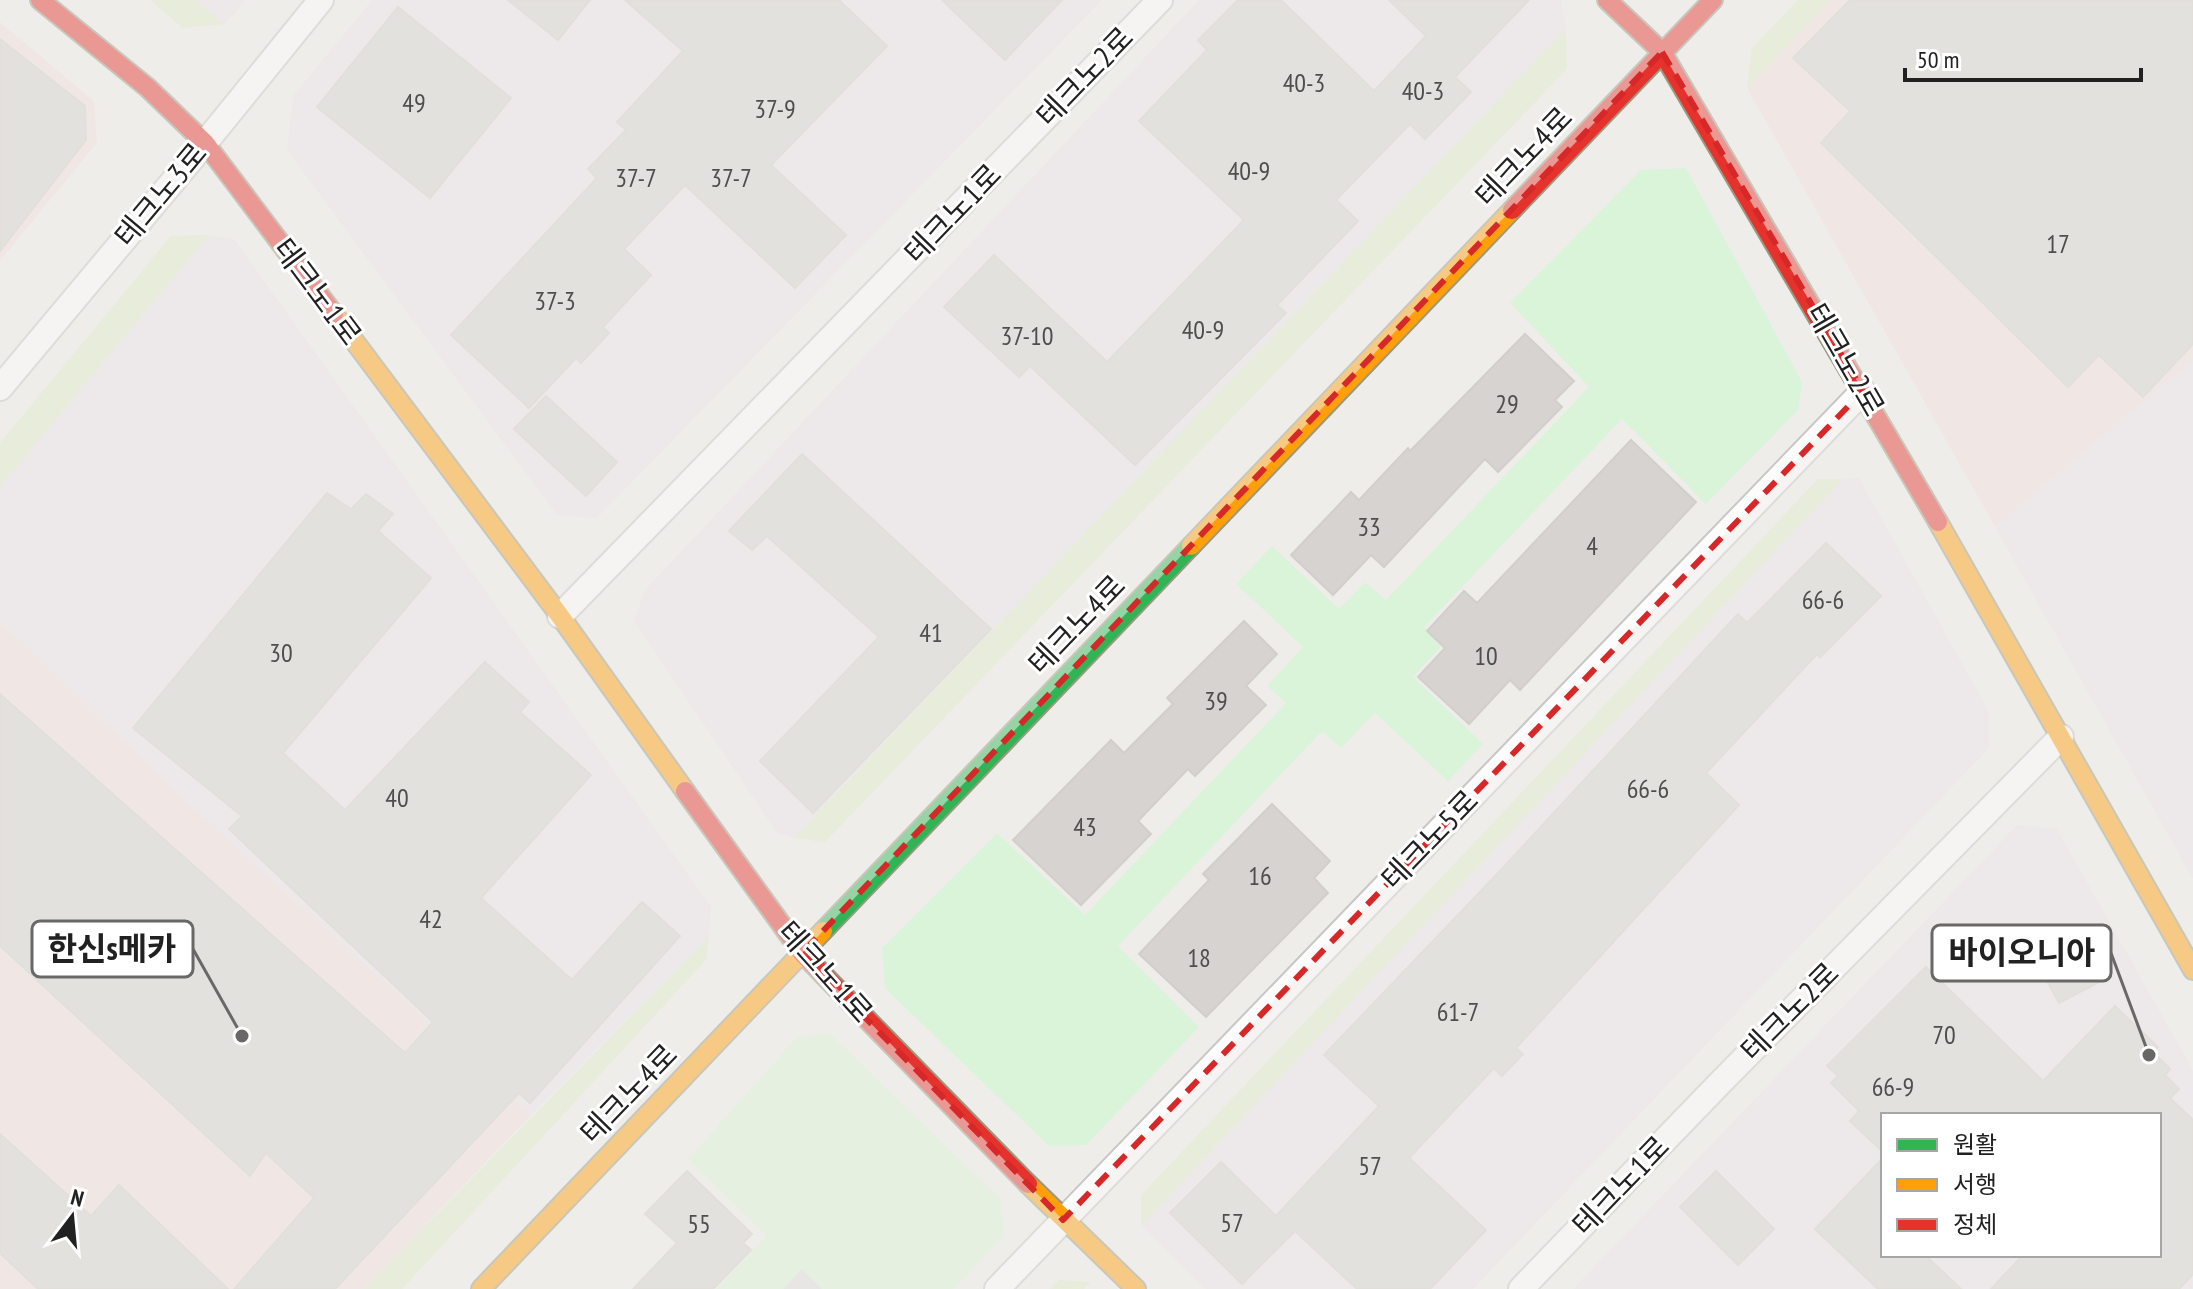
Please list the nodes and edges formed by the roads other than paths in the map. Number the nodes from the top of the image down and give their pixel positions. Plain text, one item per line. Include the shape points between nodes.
1 (40, 0) edge
2 (321, 0) edge
3 (1160, 0) edge
4 (1607, 0) edge
5 (1713, 0) edge
6 (1662, 52) junction
7 (205, 143) junction
8 (1010, 154) joint
9 (0, 388) edge
10 (1863, 391) junction
11 (560, 616) junction
12 (2061, 737) junction
13 (802, 953) junction
14 (2193, 970) edge
15 (1720, 1083) joint
16 (1063, 1220) junction
17 (481, 1289) edge
18 (997, 1289) edge
19 (1136, 1289) edge
20 (1521, 1289) edge

1 - 7 main road, 테크노1로 via 148,88
2 - 7 street, 테크노3로
3 - 8 street, 테크노2로
4 - 6 main road, 테크노2로
5 - 6 main road, 테크노4로
6 - 10 main road, 테크노2로
6 - 13 main road, 테크노4로
7 - 9 street, 테크노3로
7 - 11 main road, 테크노1로
8 - 11 street, 테크노1로
10 - 12 main road, 테크노2로
10 - 16 street, 테크노5로
11 - 13 main road, 테크노1로
12 - 14 main road, 테크노2로
12 - 15 street, 테크노2로
13 - 16 main road, 테크노1로
13 - 17 main road, 테크노4로
15 - 20 street, 테크노1로
16 - 18 street, 테크노5로
16 - 19 main road, 테크노1로

